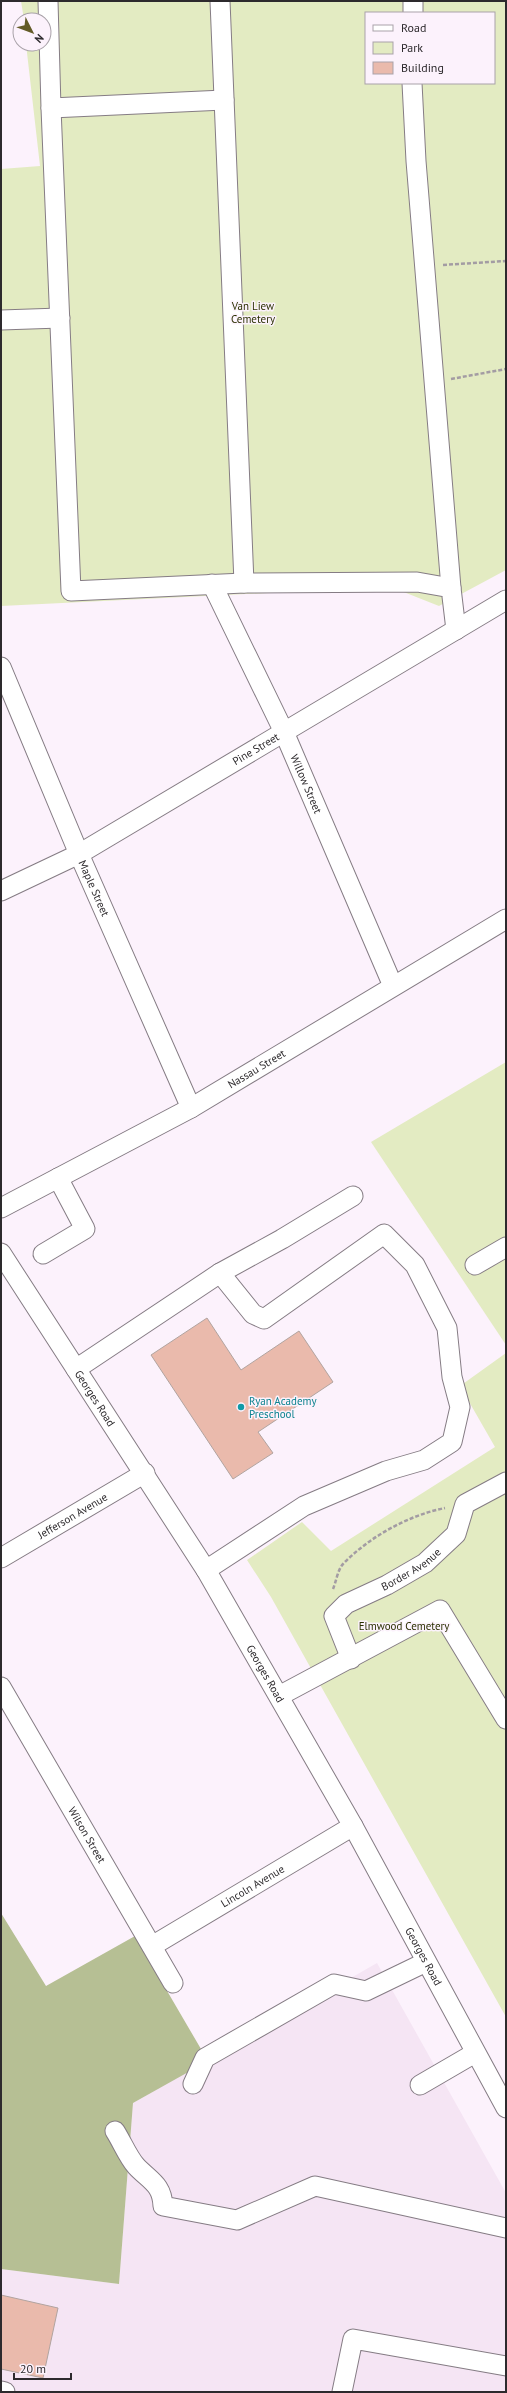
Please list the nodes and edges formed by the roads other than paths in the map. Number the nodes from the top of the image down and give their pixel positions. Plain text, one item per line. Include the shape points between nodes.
1 (48, 1) edge
2 (220, 1) edge
3 (413, 1) edge
4 (413, 12) edge
5 (412, 84) edge
6 (224, 100) junction
7 (51, 108) junction
8 (60, 318) junction
9 (1, 320) edge
10 (244, 583) junction
11 (212, 584) junction
12 (451, 588) junction
13 (506, 600) edge
14 (456, 630) junction
15 (1, 667) edge
16 (284, 732) junction
17 (79, 854) junction
18 (1, 890) edge
19 (506, 919) edge
20 (393, 986) junction
21 (191, 1108) junction
22 (58, 1178) junction
23 (353, 1196) dead end
24 (1, 1208) edge
25 (506, 1247) edge
26 (1, 1253) edge
27 (43, 1254) dead end
28 (475, 1265) dead end
29 (220, 1273) junction
30 (76, 1369) junction
31 (145, 1473) junction
32 (506, 1482) edge
33 (1, 1558) edge
34 (206, 1570) junction
35 (351, 1659) junction
36 (1, 1687) edge
37 (280, 1696) junction
38 (504, 1715) edge
39 (353, 1826) junction
40 (152, 1946) junction
41 (426, 1962) junction
42 (173, 1983) dead end
43 (475, 2053) junction
44 (193, 2084) dead end
45 (420, 2084) dead end
46 (506, 2108) edge
47 (115, 2131) dead end
48 (506, 2228) edge
49 (506, 2366) edge
50 (1, 2391) edge
51 (5, 2392) edge
52 (342, 2392) edge

1 - 7 street
2 - 6 street
3 - 4 street
5 - 12 street
6 - 7 street
6 - 10 street
7 - 8 street
8 - 9 street
8 - 11 street via 71,591
10 - 11 street
10 - 12 street via 417,582
11 - 16 street, Willow Street
12 - 14 street
13 - 14 street, Pine Street
14 - 16 street, Pine Street
15 - 17 street, Maple Street
16 - 17 street, Pine Street
16 - 20 street, Willow Street
17 - 18 street, Pine Street
17 - 21 street, Maple Street
19 - 20 street, Nassau Street
20 - 21 street, Nassau Street
21 - 22 street, Nassau Street
22 - 24 street, Nassau Street
22 - 27 street via 85,1228
23 - 29 street
25 - 28 street
26 - 30 street, Georges Road
29 - 30 street
29 - 34 street via 253,1314 264,1318 384,1234 415,1265 447,1328 452,1377 460,1407 452,1442 424,1460 386,1471 304,1506
30 - 31 street, Georges Road
31 - 33 street, Jefferson Avenue
31 - 34 street, Georges Road
32 - 35 street, Border Avenue via 465,1504 456,1534 425,1563 387,1585 346,1604 334,1616
34 - 37 street, Georges Road
35 - 37 street
35 - 38 street via 440,1610
36 - 40 street, Wilson Street
37 - 39 street, Georges Road
39 - 40 street, Lincoln Avenue
39 - 41 street, Georges Road
40 - 42 street, Wilson Street
41 - 43 street, Georges Road
41 - 44 street via 366,1991 334,1984 205,2058
43 - 45 street
43 - 46 street, Georges Road
47 - 48 street via 136,2165 154,2182 162,2194 163,2206 237,2220 315,2186
49 - 52 street via 353,2339
50 - 51 street

